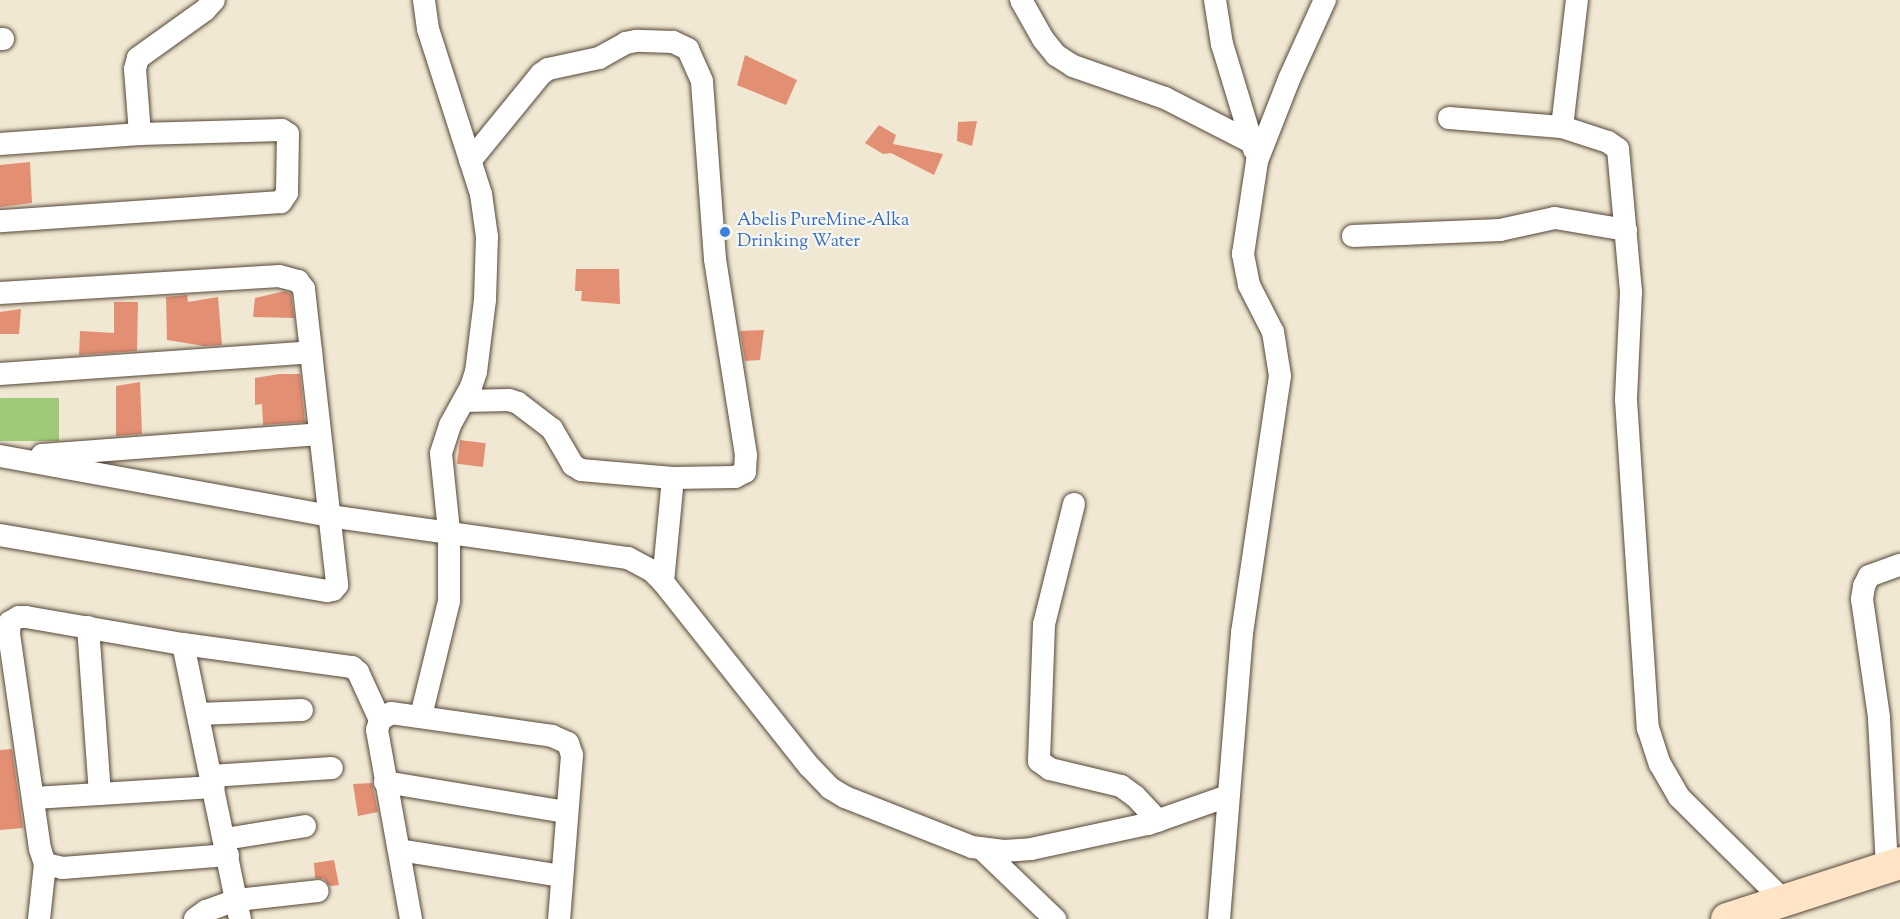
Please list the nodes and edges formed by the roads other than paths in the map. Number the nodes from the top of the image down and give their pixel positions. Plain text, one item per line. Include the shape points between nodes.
1 (214, 0) edge
2 (424, 0) edge
3 (1021, 0) edge
4 (1215, 0) edge
5 (1325, 0) edge
6 (1577, 0) edge
7 (1449, 118) dead end
8 (1562, 127) junction
9 (140, 134) junction
10 (0, 144) edge
11 (1254, 152) junction
12 (470, 161) junction
13 (0, 221) edge
14 (1626, 230) junction
15 (1353, 236) dead end
16 (0, 293) edge
17 (311, 352) junction
18 (0, 374) edge
19 (464, 401) junction
20 (319, 434) junction
21 (5, 456) edge
22 (673, 478) junction
23 (1074, 504) dead end
24 (329, 516) junction
25 (449, 531) junction
26 (0, 535) edge
27 (1900, 565) edge
28 (663, 582) junction
29 (88, 627) junction
30 (183, 644) junction
31 (302, 710) dead end
32 (198, 714) junction
33 (421, 716) junction
34 (380, 720) junction
35 (332, 768) dead end
36 (212, 782) junction
37 (385, 782) junction
38 (100, 794) junction
39 (1228, 796) junction
40 (34, 798) junction
41 (567, 812) junction
42 (1158, 821) junction
43 (305, 826) dead end
44 (227, 847) junction
45 (399, 850) junction
46 (983, 850) junction
47 (45, 864) junction
48 (1894, 865) edge
49 (562, 876) junction
50 (318, 891) dead end
51 (1784, 901) junction
52 (239, 910) edge
53 (39, 919) edge
54 (195, 919) edge
55 (411, 919) edge
56 (559, 919) edge
57 (1054, 919) edge
58 (1219, 919) edge
59 (1727, 919) edge

1 - 9 street via 138,58 135,69
2 - 12 street via 428,29
3 - 11 street via 1043,39 1072,66 1165,98
4 - 11 street via 1221,44
5 - 11 street
6 - 8 street
7 - 8 street
8 - 14 street via 1618,149
9 - 10 street
9 - 13 street via 285,131 287,197 277,202
11 - 39 street via 1244,270 1273,332 1280,376 1242,633
12 - 19 street via 481,194 487,237 482,330 476,372
12 - 22 street via 548,69 599,58 636,41 673,42 688,50 702,81 715,259 747,462 745,472 735,477
14 - 15 street via 1555,218 1500,230
14 - 51 street via 1631,292 1626,400 1648,728 1659,764 1679,797
16 - 17 street via 288,277 298,281 303,289
17 - 18 street
17 - 20 street
19 - 22 street via 518,403 552,429 573,465 581,470
19 - 25 street via 450,425 441,453
20 - 21 street
20 - 24 street
21 - 24 street
22 - 28 street
23 - 42 street via 1044,624 1039,761 1050,769 1121,786
24 - 25 street
24 - 26 street via 337,583 330,591
25 - 28 street via 617,555 640,563
25 - 33 street via 449,601
27 - 48 street via 1869,576 1862,599
28 - 46 street via 830,788
29 - 30 street
29 - 38 street
29 - 40 street via 26,617 10,622
30 - 32 street
30 - 34 street via 352,667
31 - 32 street
32 - 36 street
33 - 34 street via 391,713
33 - 41 street via 552,736 568,743 572,755
34 - 37 street via 377,730
35 - 36 street
36 - 38 street
36 - 44 street
37 - 41 street
37 - 45 street
38 - 40 street
39 - 42 street
39 - 58 street
40 - 47 street
41 - 49 street
42 - 46 street via 1031,849
43 - 44 street
44 - 47 street via 63,868
44 - 52 street
45 - 49 street
45 - 55 street
46 - 57 street
47 - 53 street
48 - 51 street
49 - 56 street
50 - 52 street
51 - 59 street
52 - 54 street via 206,911

